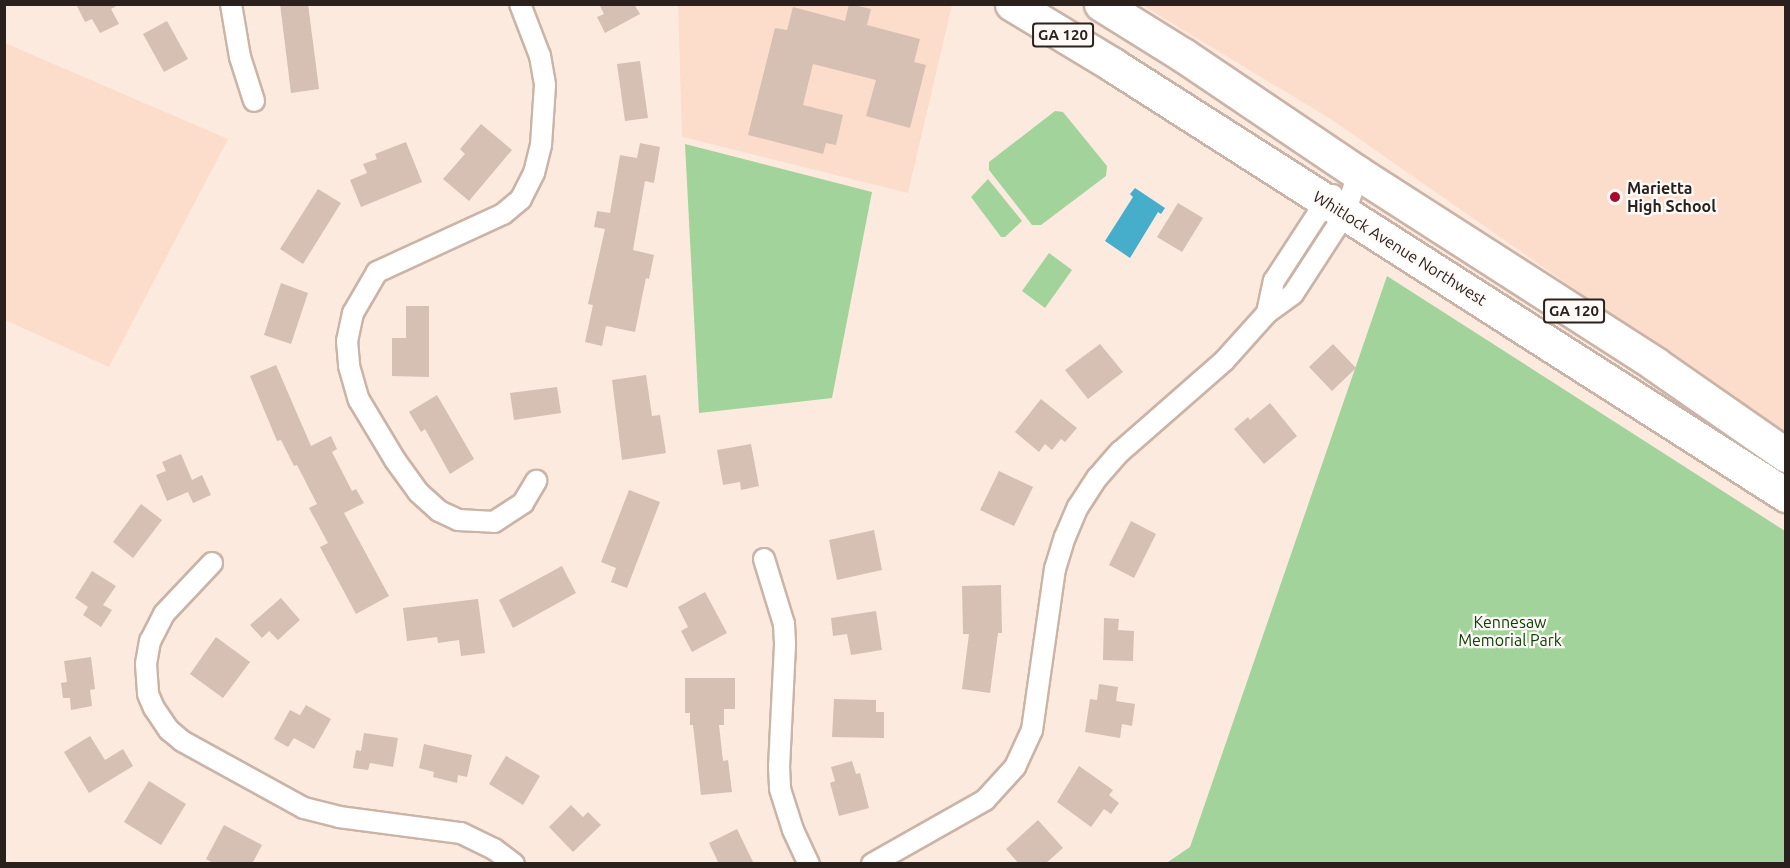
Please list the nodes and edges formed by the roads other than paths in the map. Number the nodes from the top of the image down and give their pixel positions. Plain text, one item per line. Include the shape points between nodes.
1 (231, 4) edge
2 (520, 4) edge
3 (1012, 4) edge
4 (1101, 4) edge
5 (254, 101) dead end
6 (1358, 173) junction
7 (1336, 208) junction
8 (1785, 455) edge
9 (536, 481) dead end
10 (1785, 495) edge
11 (764, 559) dead end
12 (212, 563) dead end
13 (514, 864) edge
14 (809, 864) edge
15 (872, 864) edge

1 - 5 street via 240,57
2 - 9 street via 540,56 545,85 541,145 534,173 521,199 503,214 377,272 353,313 347,341 349,366 359,400 418,492 439,511 458,520 494,522 523,503
3 - 7 highway, Whitlock Avenue Northwest / GA 120
4 - 6 highway, GA 120 via 1183,54
6 - 7 street
6 - 8 highway, GA 120 via 1655,364
7 - 10 highway, Whitlock Avenue Northwest / GA 120
7 - 15 street via 1274,281 1267,313 1224,361 1120,452 1078,507 1055,569 1032,730 1015,767 985,800
11 - 14 street via 784,624 780,789 789,821
12 - 13 street via 164,614 150,641 146,664 148,694 169,730 182,741 304,808 339,817 461,833

